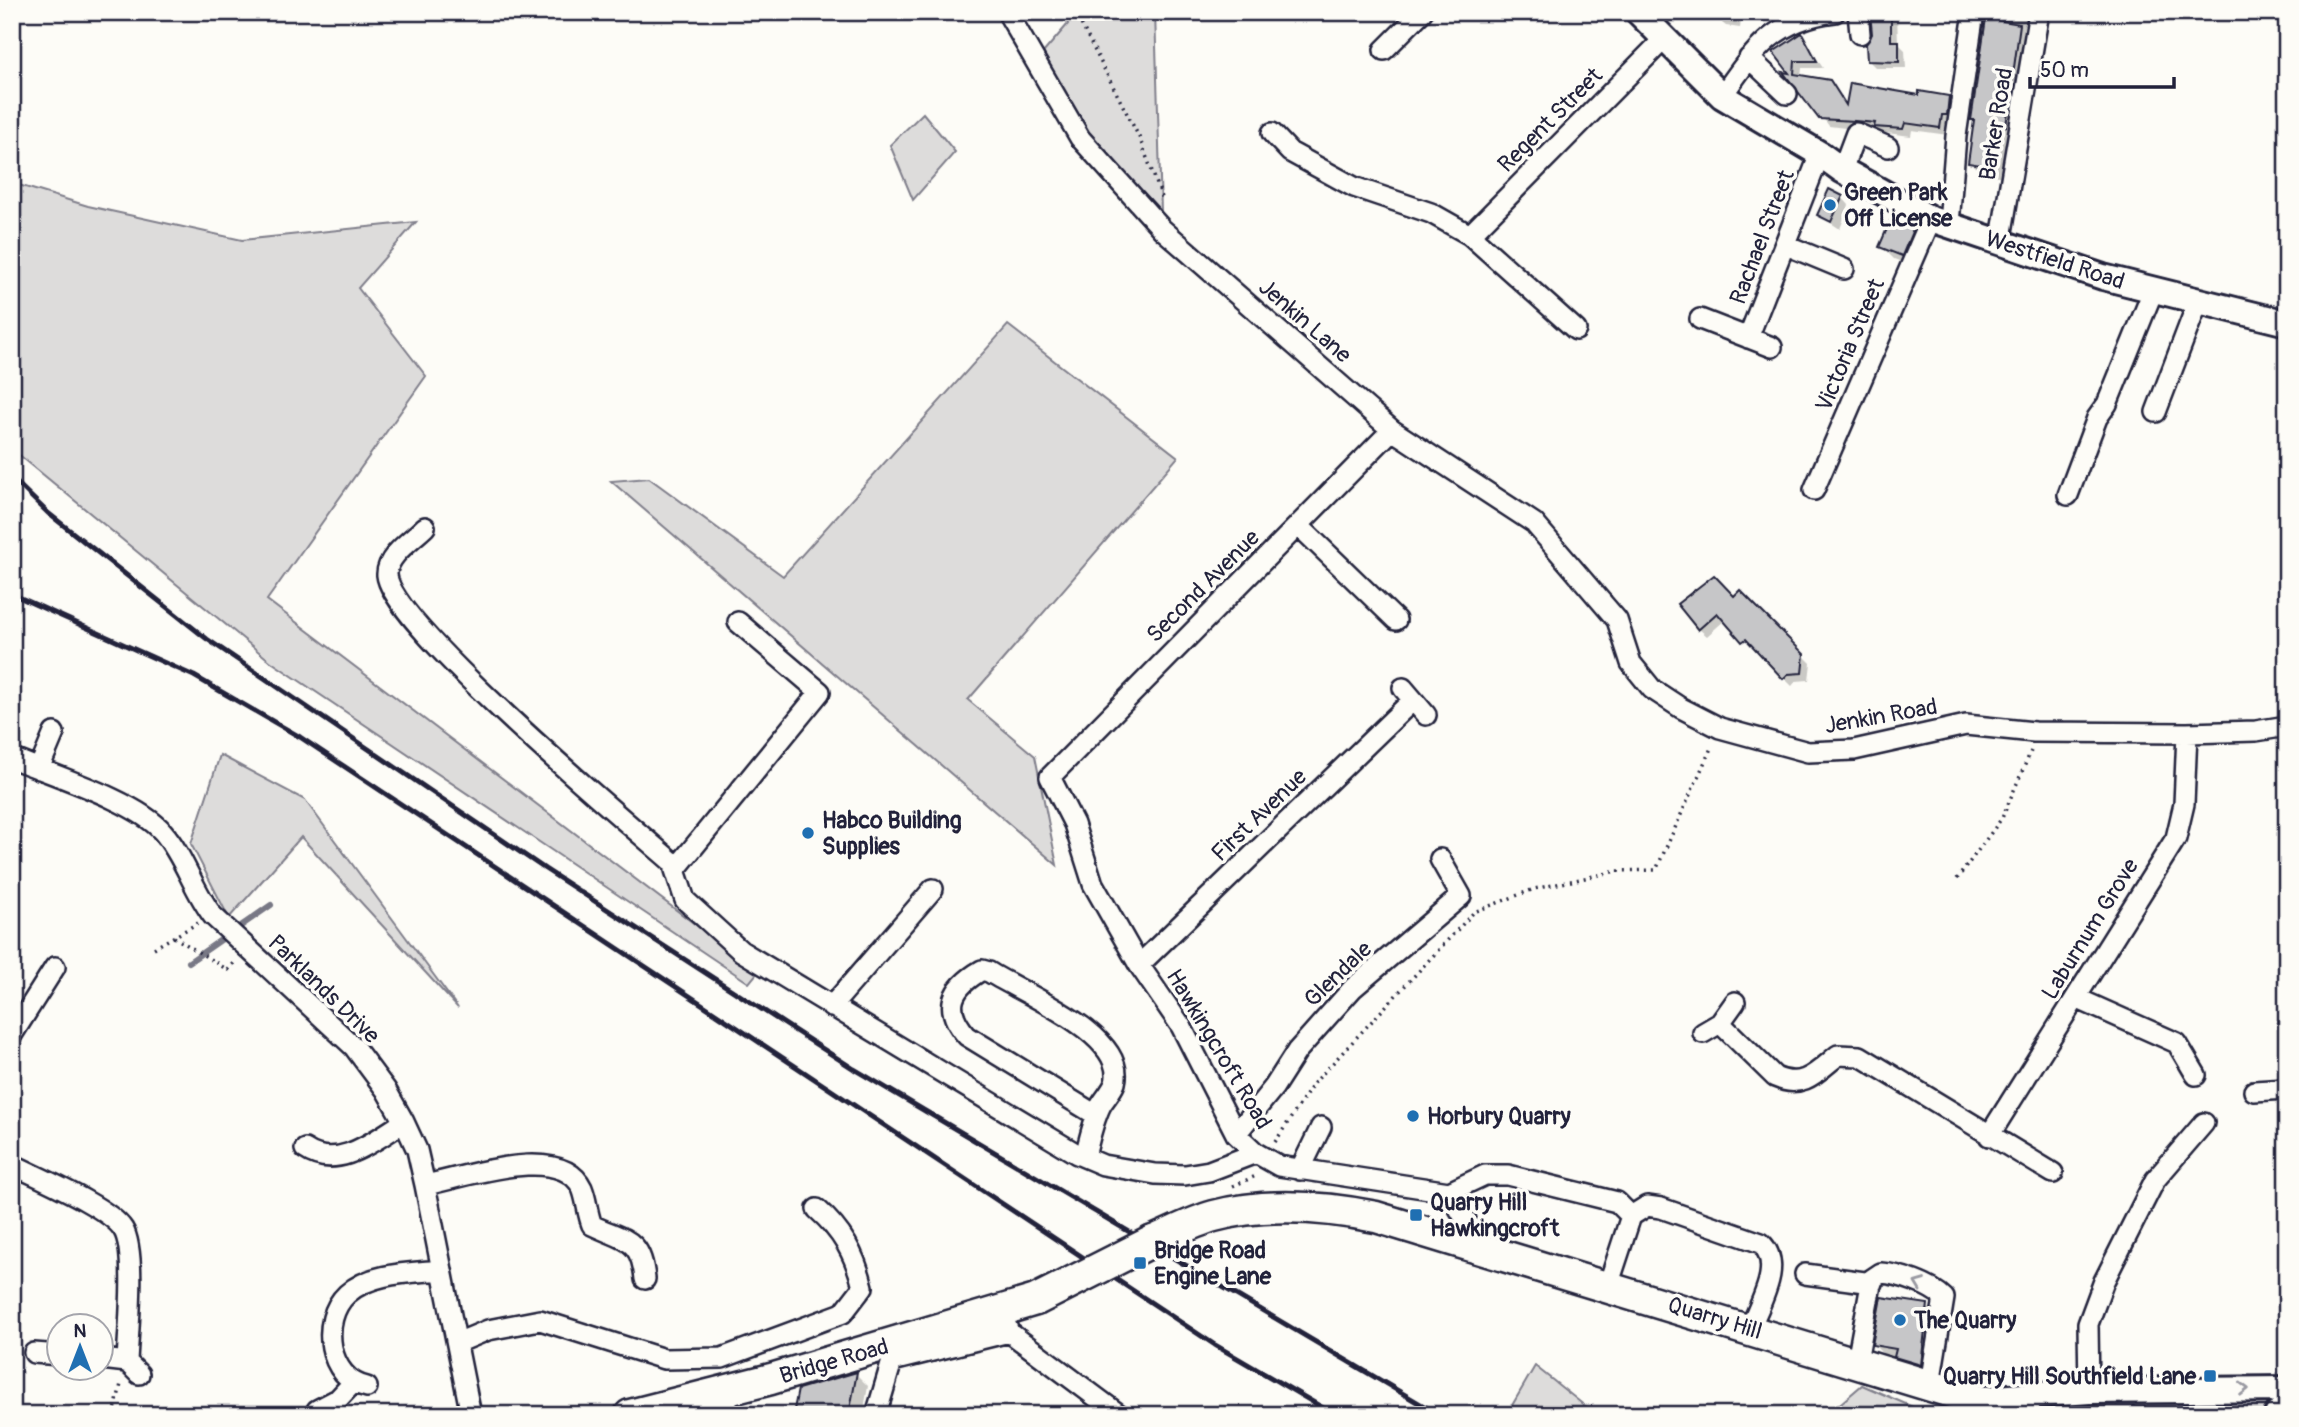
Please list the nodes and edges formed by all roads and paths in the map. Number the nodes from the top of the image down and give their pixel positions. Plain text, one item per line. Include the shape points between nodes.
1 (1007, 12) edge
2 (1075, 12) edge
3 (1422, 12) edge
4 (1638, 12) edge
5 (1835, 12) edge
6 (1858, 12) edge
7 (1974, 12) edge
8 (2039, 12) edge
9 (1860, 34) dead end
10 (1664, 39) junction
11 (1384, 50) dead end
12 (1749, 58) junction
13 (1787, 94) dead end
14 (1722, 96) junction
15 (1272, 134) dead end
16 (1888, 147) dead end
17 (1820, 154) junction
18 (1842, 170) junction
19 (1166, 208) dead end
20 (1940, 222) junction
21 (1470, 235) junction
22 (2000, 244) junction
23 (1786, 245) junction
24 (1844, 269) dead end
25 (2153, 291) junction
26 (2198, 302) junction
27 (1700, 319) dead end
28 (2287, 323) edge
29 (1576, 330) dead end
30 (1748, 338) junction
31 (1772, 347) dead end
32 (2156, 412) dead end
33 (1392, 430) junction
34 (1814, 490) dead end
35 (2068, 495) dead end
36 (1298, 525) junction
37 (425, 527) dead end
38 (1396, 620) dead end
39 (1617, 621) joint
40 (738, 622) dead end
41 (1414, 701) dead end
42 (2287, 726) edge
43 (1720, 728) junction
44 (2040, 730) junction
45 (54, 733) dead end
46 (2188, 733) junction
47 (12, 758) edge
48 (39, 769) junction
49 (1050, 777) joint
50 (1440, 859) dead end
51 (678, 867) junction
52 (1957, 879) dead end
53 (933, 890) dead end
54 (212, 916) junction
55 (174, 937) junction
56 (155, 948) dead end
57 (248, 951) junction
58 (1139, 965) junction
59 (55, 967) dead end
60 (2076, 998) junction
61 (1735, 1002) dead end
62 (831, 1007) junction
63 (12, 1035) edge
64 (2196, 1075) dead end
65 (2287, 1089) edge
66 (2254, 1091) dead end
67 (1096, 1115) junction
68 (404, 1122) junction
69 (2204, 1123) dead end
70 (1321, 1127) dead end
71 (1237, 1134) junction
72 (1989, 1136) junction
73 (305, 1149) dead end
74 (1260, 1156) junction
75 (1085, 1157) junction
76 (12, 1164) edge
77 (1300, 1170) junction
78 (2053, 1173) dead end
79 (425, 1185) junction
80 (1449, 1192) junction
81 (817, 1209) dead end
82 (1631, 1216) junction
83 (1468, 1245) junction
84 (442, 1270) junction
85 (1805, 1274) dead end
86 (645, 1279) dead end
87 (1871, 1283) junction
88 (1608, 1286) junction
89 (1035, 1300) joint
90 (1005, 1322) junction
91 (1750, 1329) junction
92 (457, 1343) junction
93 (34, 1353) dead end
94 (46, 1354) edge
95 (1857, 1362) junction
96 (116, 1363) edge
97 (133, 1368) junction
98 (1930, 1384) junction
99 (2287, 1389) edge
100 (2089, 1391) junction
101 (1980, 1400) junction
102 (727, 1402) edge
103 (2287, 1403) edge
104 (317, 1410) dead end
105 (114, 1415) edge
106 (471, 1415) edge
107 (630, 1415) edge
108 (876, 1415) edge
109 (1120, 1415) edge
110 (2026, 1415) edge
111 (2277, 1415) edge

1 - 33 street, Jenkin Lane via 1080,138 1162,229
2 - 19 path via 1139,137
3 - 11 street
4 - 10 main road, Westfield Road
5 - 12 street via 1781,29 1761,42
6 - 9 street
7 - 20 street, Victoria Street
8 - 22 street, Barker Road
10 - 14 main road, Westfield Road
10 - 21 street, Regent Street
12 - 13 street
12 - 14 street
14 - 17 main road, Westfield Road
15 - 21 street via 1290,152 1354,187 1431,213
16 - 18 street via 1856,134
17 - 18 main road, Westfield Road
17 - 23 street, Rachael Street
18 - 20 main road, Westfield Road
20 - 22 main road, Westfield Road
20 - 34 street, Victoria Street
21 - 29 street
22 - 25 main road, Westfield Road
23 - 24 street
23 - 30 street, Rachael Street
25 - 26 main road, Westfield Road
25 - 35 street
26 - 28 main road, Westfield Road
26 - 32 street
27 - 30 street, Rachael Street
30 - 31 street, Rachael Street
33 - 36 street, Second Avenue
33 - 39 street, Jenkin Lane via 1534,523
36 - 38 street
36 - 49 street, Second Avenue
37 - 51 street via 388,566 390,586 398,601 481,691
39 - 43 street, Jenkin Road via 1631,663 1652,689
40 - 51 street via 820,692
41 - 58 street, First Avenue
42 - 46 street, Jenkin Road
43 - 44 street, Jenkin Road via 1808,752 1854,750 1966,724
43 - 74 path via 1656,870 1618,871 1546,887 1474,912 1314,1083
44 - 46 street, Jenkin Road
44 - 52 path via 2002,818
45 - 48 street
46 - 60 street, Laburnum Grove via 2184,804 2176,838
47 - 48 street, Parklands Drive
48 - 54 street, Parklands Drive via 135,811 162,830
49 - 58 street, Hawkingcroft Road via 1073,824 1093,884
50 - 71 street, Glendale via 1461,896 1353,988 1297,1051
51 - 62 street via 675,870 685,900 707,923 741,951
53 - 62 street
54 - 55 path
54 - 57 street, Parklands Drive
55 - 56 path
55 - 57 path via 228,970
57 - 68 street, Parklands Drive via 354,1047
58 - 71 street, Hawkingcroft Road via 1181,1026
59 - 63 street
60 - 64 street via 2177,1044
60 - 72 street, Laburnum Grove
61 - 72 street via 1712,1028 1775,1077 1785,1082 1807,1081 1838,1055 1860,1056
62 - 75 street
65 - 66 street
67 - 67 street via 1114,1085 1116,1069 1094,1034 989,972 982,970 961,986 951,1007 955,1023 967,1036
67 - 75 street
68 - 73 street via 341,1156 314,1155
68 - 79 street, Parklands Drive
69 - 100 street via 2155,1180 2104,1281 2088,1324
70 - 77 street
71 - 74 street, Hawkingcroft Road
72 - 78 street
74 - 75 street via 1185,1175 1103,1165
74 - 77 street, Hawkingcroft Road
76 - 97 street via 89,1204 122,1227 131,1252
77 - 80 street, Hawkingcroft Road
79 - 84 street, Parklands Drive
79 - 86 street via 531,1163 559,1168 582,1187 592,1225 637,1247
80 - 82 street via 1485,1175 1508,1175 1618,1202
80 - 83 street via 1466,1220
81 - 92 street via 850,1247 863,1287 843,1313 722,1358 664,1359 540,1320 488,1330
82 - 88 street
82 - 91 street via 1647,1206 1661,1208 1761,1243 1773,1265
83 - 88 highway, Quarry Hill
83 - 89 highway, Quarry Hill, bridge via 1325,1206 1267,1208 1213,1216
84 - 92 street, Parklands Drive
84 - 104 street via 377,1279 346,1294 331,1323 331,1339 341,1371 359,1385
85 - 87 street
87 - 95 street
98 -> 87 street via 1944,1298 1890,1274 1875,1275
88 - 91 highway, Quarry Hill
89 - 90 highway, Bridge Road
90 - 102 highway, Bridge Road
90 - 108 street via 892,1362
90 - 109 street
91 - 95 highway, Quarry Hill
92 - 106 street, Parklands Drive
93 - 94 street
95 - 98 highway, Quarry Hill
96 - 97 street
97 - 105 path
98 - 101 highway, Quarry Hill
100 -> 99 main road, Quarry Hill
100 - 101 main road, Quarry Hill
101 - 110 highway
102 - 107 highway, Bridge Road
103 - 111 main road

